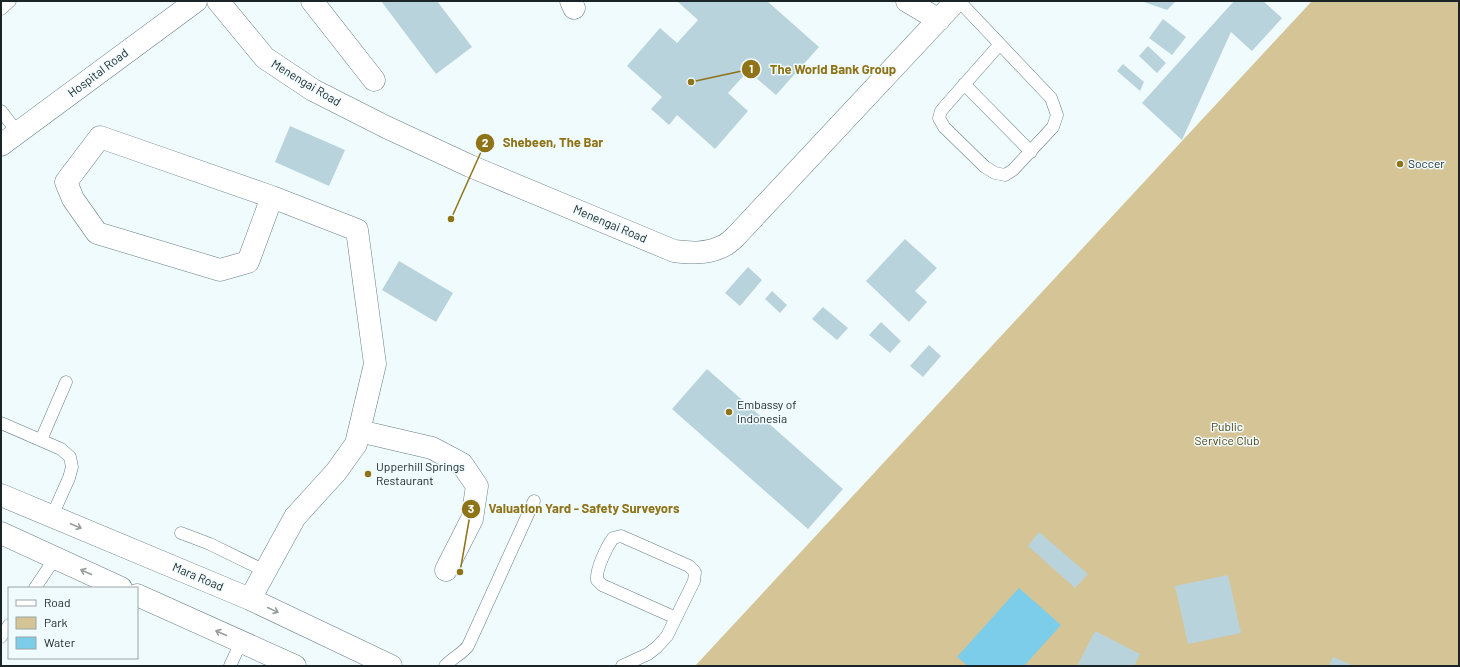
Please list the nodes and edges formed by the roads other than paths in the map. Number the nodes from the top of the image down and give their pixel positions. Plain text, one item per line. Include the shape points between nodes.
1 (10, 1) edge
2 (196, 1) edge
3 (218, 1) edge
4 (312, 1) edge
5 (907, 1) edge
6 (958, 1) edge
7 (1, 9) edge
8 (939, 20) junction
9 (1000, 44) junction
10 (374, 80) dead end
11 (964, 84) junction
12 (1, 111) edge
13 (9, 139) edge
14 (1031, 152) junction
15 (272, 197) junction
16 (66, 382) dead end
17 (1, 423) edge
18 (359, 431) junction
19 (40, 440) junction
20 (1, 495) edge
21 (534, 501) dead end
22 (52, 516) junction
23 (181, 532) dead end
24 (1, 533) edge
25 (55, 558) junction
26 (446, 570) dead end
27 (265, 571) junction
28 (36, 587) edge
29 (119, 587) edge
30 (138, 595) edge
31 (250, 599) junction
32 (676, 618) junction
33 (8, 626) edge
34 (1, 637) edge
35 (240, 642) junction
36 (230, 666) edge
37 (295, 666) edge
38 (391, 666) edge
39 (445, 666) edge
40 (622, 666) edge

1 - 7 lane
2 - 13 street, Hospital Road
3 - 8 street, Menengai Road via 265,58 313,90 470,166 674,251 690,253 707,252 722,247 736,236
4 - 10 street
5 - 8 street
6 - 8 street, Menengai Road
6 - 9 lane
9 - 11 lane
9 - 14 lane via 1051,98 1057,115 1053,128
11 - 14 lane
11 - 14 lane via 941,111 939,118 944,127 985,167 995,173 1005,175
12 - 13 lane
15 - 15 street via 248,262 220,270 97,233 73,199 66,182 100,137
15 - 18 street via 356,230 375,364
16 - 19 lane
17 - 19 lane
18 - 26 street via 432,448 462,464 477,486 472,519
18 - 27 street via 356,444 340,466 295,517
19 - 22 lane via 61,449 70,457 72,467
20 - 22 street, Mara Road
21 - 39 lane via 468,646 463,653
22 -> 31 street, Mara Road
23 - 27 lane
24 - 25 street
25 - 28 lane
29 -> 25 street
27 - 31 street
35 -> 30 street
31 -> 38 street, Mara Road
32 - 32 lane via 694,581 695,572 689,566 621,536 613,538 596,574 597,580 602,585
32 - 40 lane via 667,636 657,648
33 - 34 lane
35 - 36 lane
35 - 37 street

